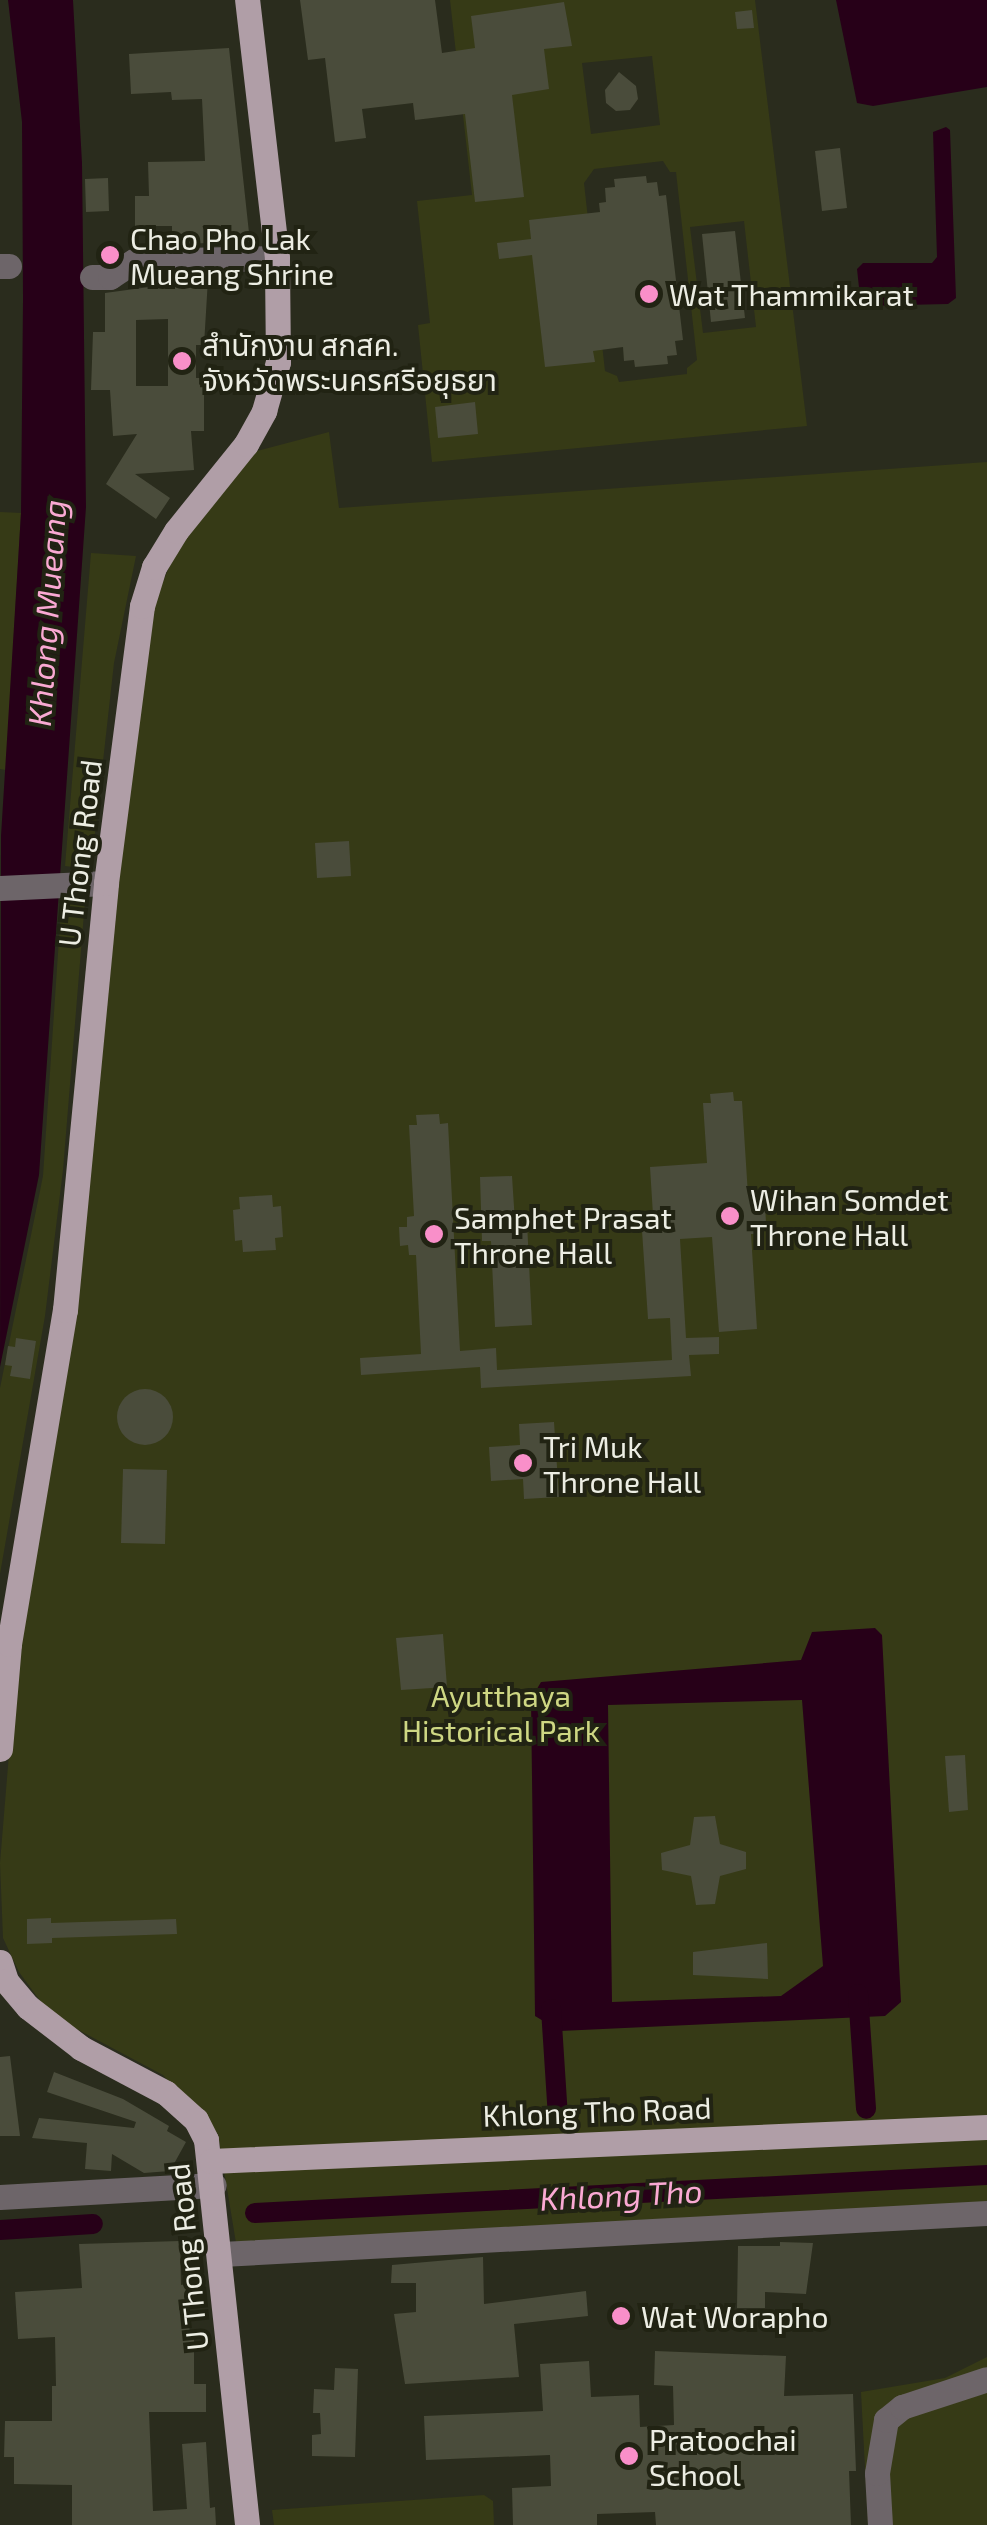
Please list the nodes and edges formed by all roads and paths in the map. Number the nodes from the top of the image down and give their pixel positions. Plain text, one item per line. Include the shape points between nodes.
1 (247, 0) edge
2 (277, 258) junction
3 (92, 276) dead end
4 (94, 884) junction
5 (0, 888) edge
6 (0, 1749) edge
7 (0, 1962) edge
8 (987, 2127) edge
9 (212, 2173) junction
10 (0, 2197) edge
11 (987, 2213) edge
12 (221, 2254) junction
13 (987, 2379) edge
14 (247, 2525) edge
15 (880, 2525) edge

1 - 2 main road, U Thong Road
2 - 3 street via 134,262 110,276
2 - 4 main road, U Thong Road via 278,362 264,411 176,531 154,567 142,606
4 - 5 street
4 - 6 main road, U Thong Road via 65,1310 9,1644
7 - 9 main road, U Thong Road via 28,2007 196,2120
8 - 9 main road, Khlong Tho Road
9 - 10 street
9 - 12 main road, U Thong Road
11 - 12 street
12 - 14 main road, U Thong Road
13 - 15 street via 902,2407 886,2420 877,2472

